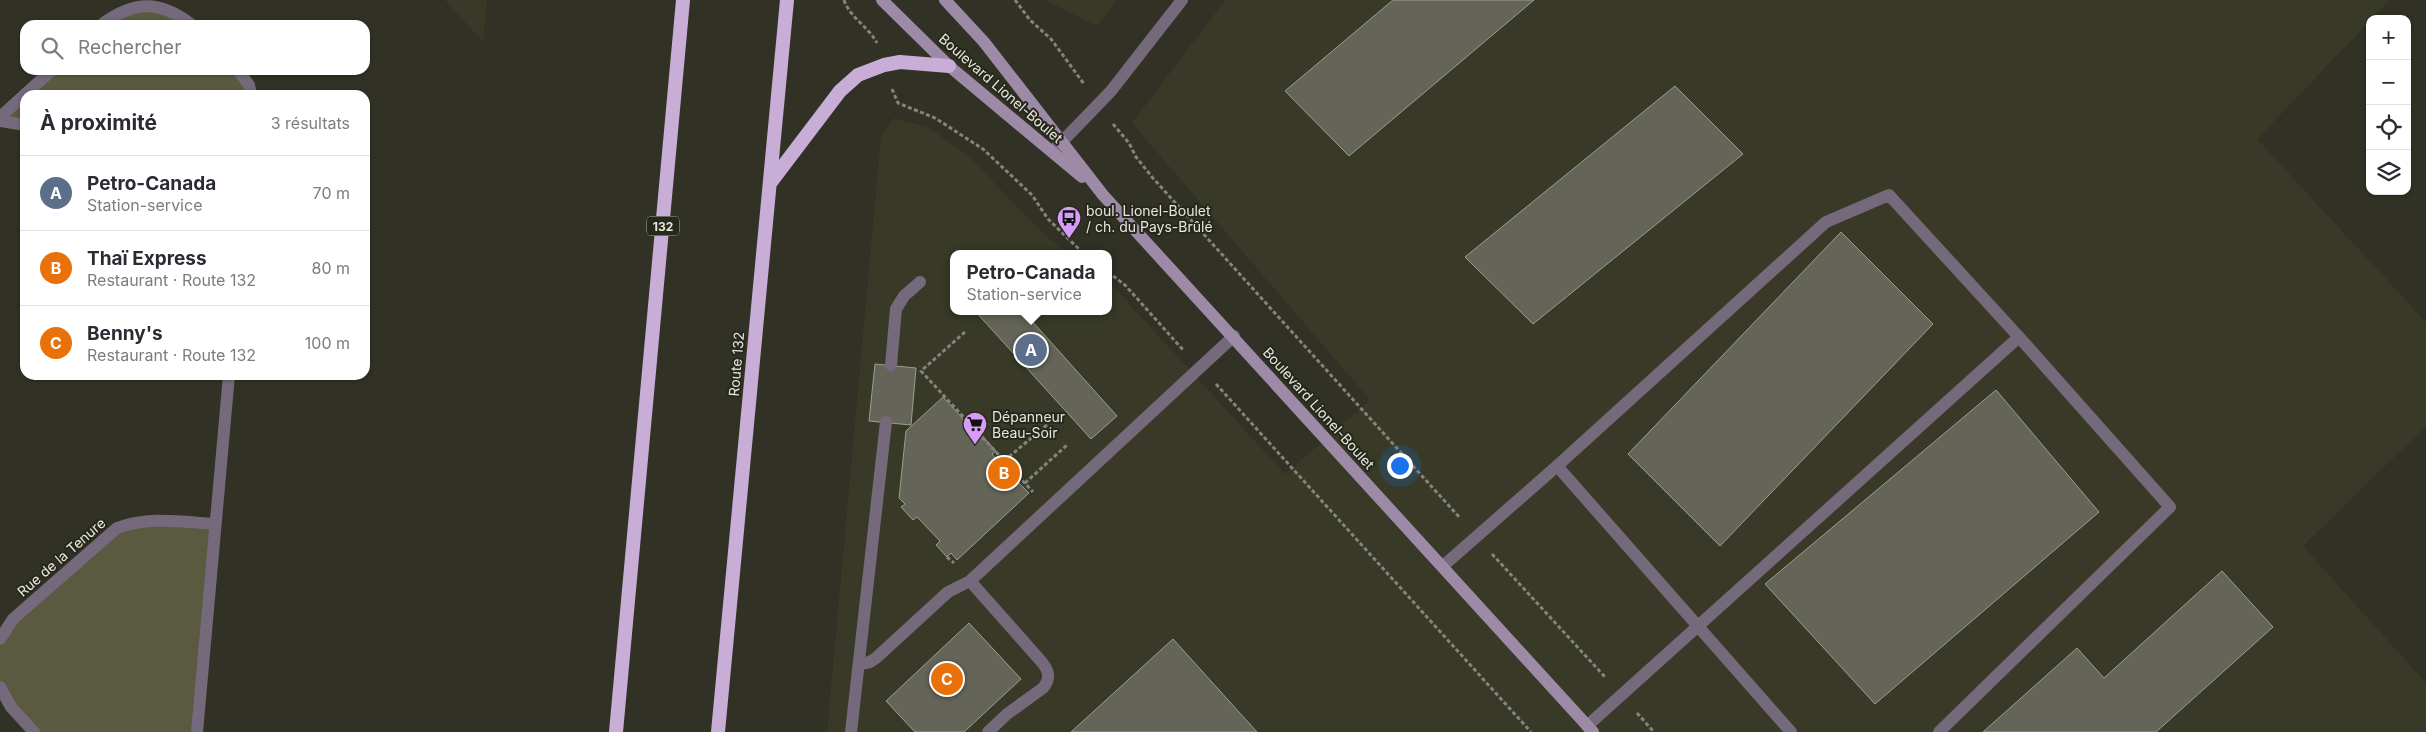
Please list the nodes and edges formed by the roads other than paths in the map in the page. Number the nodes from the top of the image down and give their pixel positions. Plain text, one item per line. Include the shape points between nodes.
1 (787, 0) edge
2 (882, 0) edge
3 (945, 0) edge
4 (1182, 0) edge
5 (682, 1) edge
6 (108, 20) edge
7 (187, 20) edge
8 (949, 66) junction
9 (46, 75) edge
10 (242, 75) edge
11 (30, 90) edge
12 (250, 90) edge
13 (20, 99) edge
14 (0, 117) edge
15 (0, 122) edge
16 (20, 124) edge
17 (1062, 142) junction
18 (1052, 151) junction
19 (771, 183) junction
20 (1103, 194) junction
21 (920, 282) dead end
22 (1234, 336) junction
23 (2019, 337) junction
24 (891, 365) dead end
25 (229, 380) edge
26 (886, 422) dead end
27 (1557, 466) junction
28 (215, 524) junction
29 (1443, 566) junction
30 (970, 581) junction
31 (1696, 626) junction
32 (0, 639) edge
33 (860, 664) junction
34 (0, 687) edge
35 (1590, 729) edge
36 (34, 732) edge
37 (197, 732) edge
38 (616, 732) edge
39 (718, 732) edge
40 (852, 732) edge
41 (988, 732) edge
42 (1791, 732) edge
43 (1938, 732) edge

1 - 19 highway, Route 132
2 - 8 main road, Boulevard Lionel-Boulet
3 - 17 main road, Boulevard Lionel-Boulet via 984,42
4 - 17 street via 1111,90
5 - 38 highway, 132
6 - 7 street via 124,7 152,1 166,4
8 - 18 main road, Boulevard Lionel-Boulet
8 - 19 highway via 900,62 858,75 840,91
9 - 11 street
10 - 12 street
13 - 14 street
15 - 16 street
17 - 18 street
17 - 20 main road, Boulevard Lionel-Boulet
18 - 20 main road, Boulevard Lionel-Boulet
19 - 39 highway, Route 132
20 - 22 main road, Boulevard Lionel-Boulet
21 - 24 street via 904,296 896,309
22 - 29 main road, Boulevard Lionel-Boulet
22 - 30 street
23 - 27 street via 1889,194 1826,222
23 - 31 street
23 - 43 street via 2170,507
25 - 28 street
26 - 33 street
27 - 29 street
27 - 31 street
28 - 32 street, Rue de la Tenure via 153,520 117,528 13,619
28 - 37 street
29 - 35 main road, Boulevard Lionel-Boulet
30 - 33 street via 948,592 876,658
30 - 41 street via 1048,669 1049,675 1043,688
31 - 35 street
31 - 42 street
33 - 40 street
34 - 36 street via 11,707

